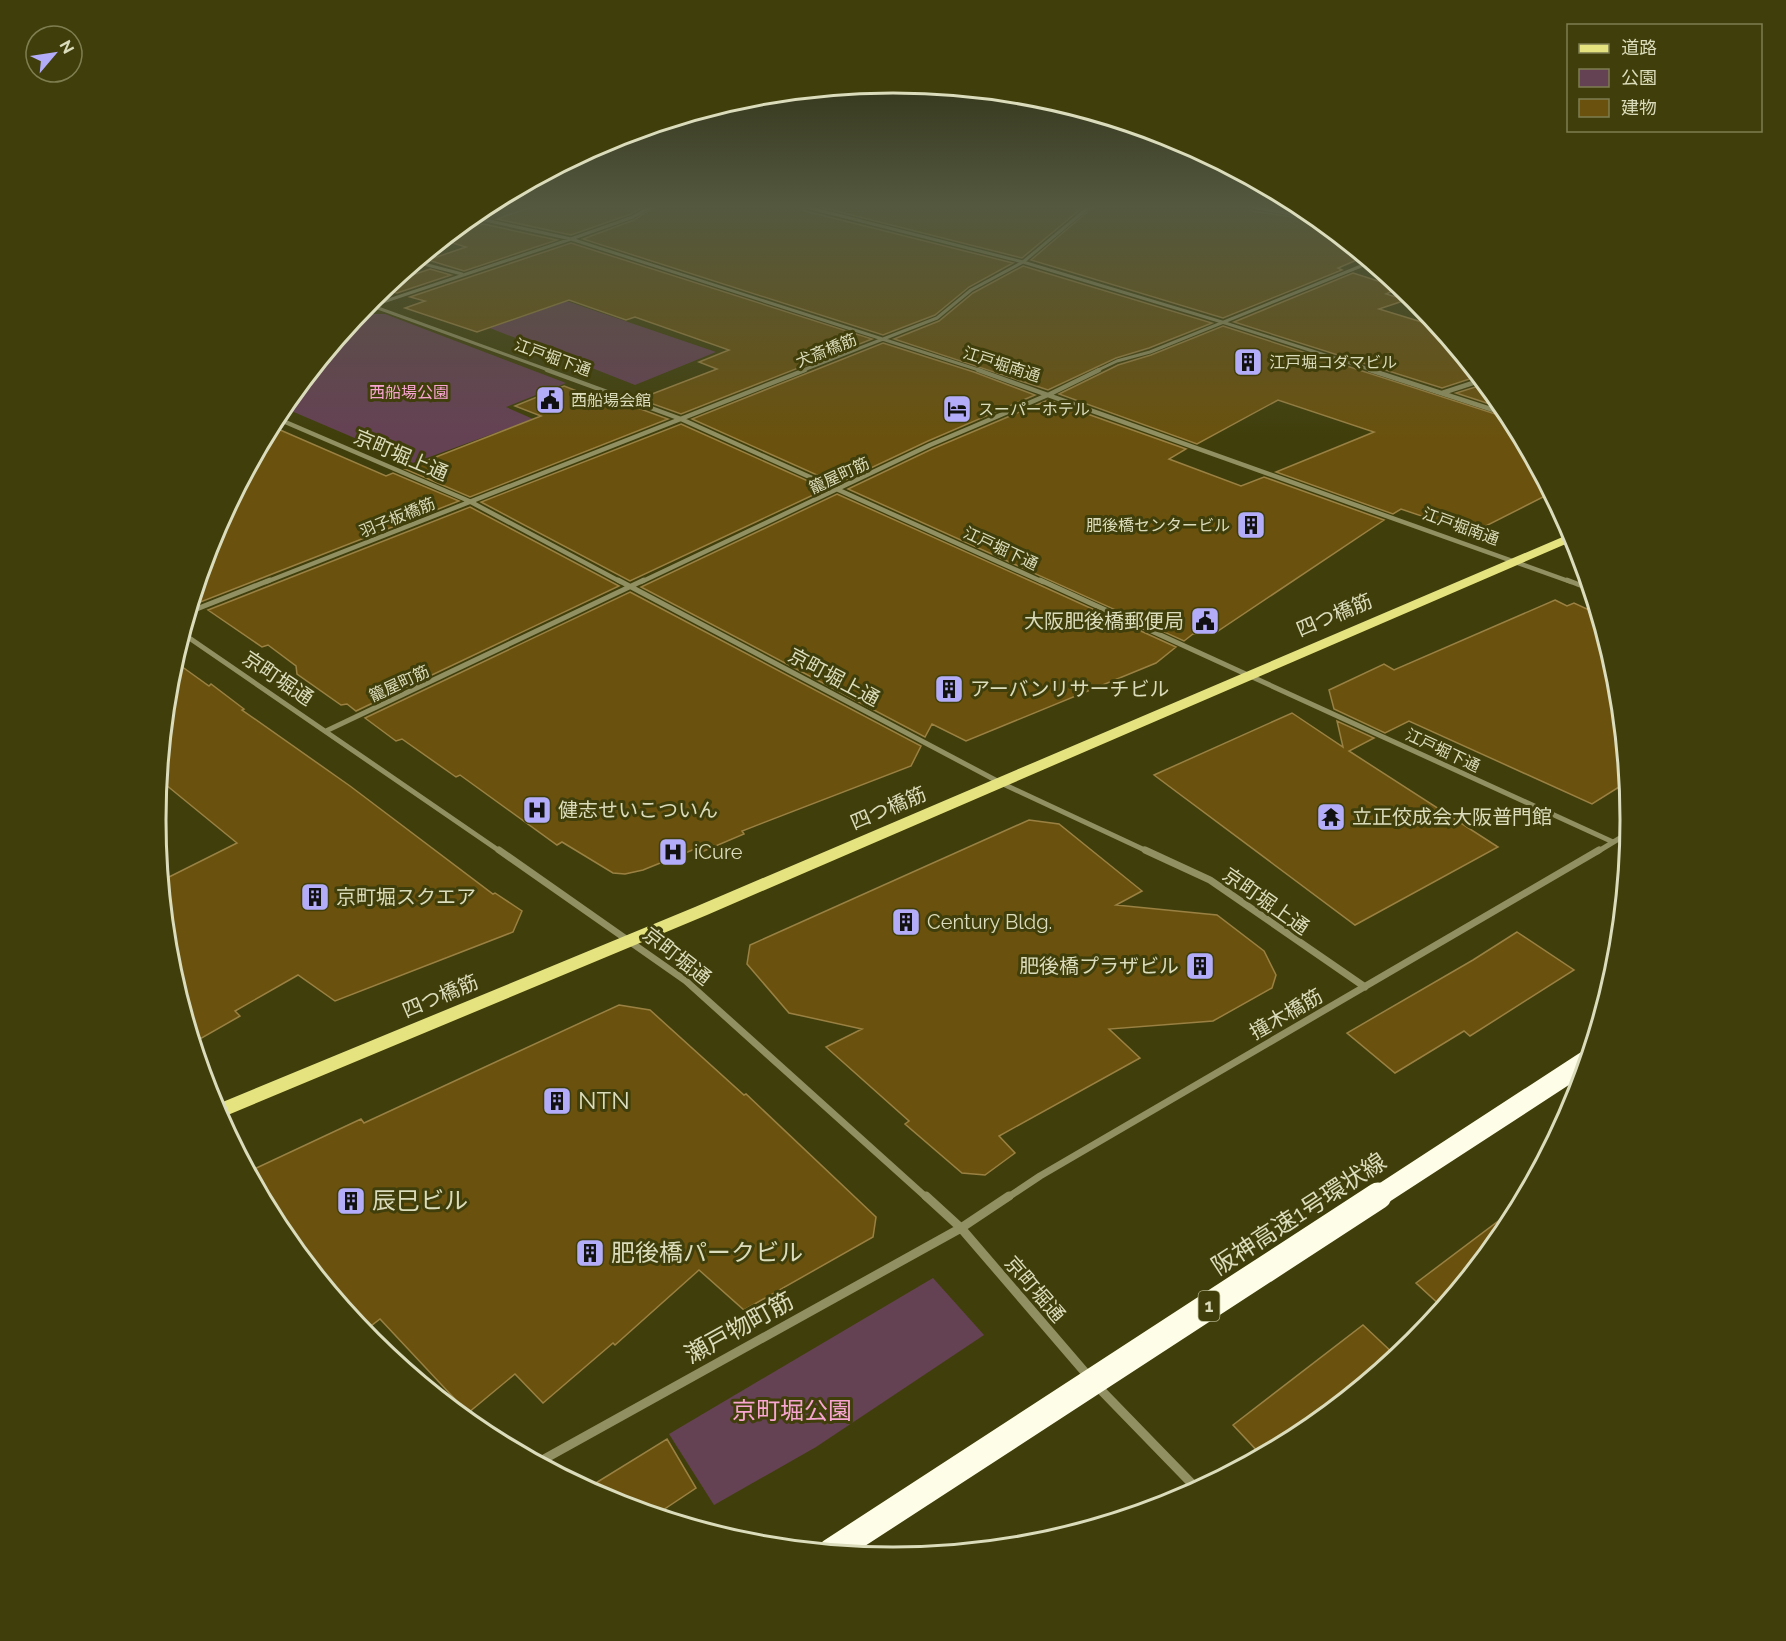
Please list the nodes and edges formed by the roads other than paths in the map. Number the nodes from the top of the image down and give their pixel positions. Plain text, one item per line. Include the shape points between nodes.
1 (436, 284) edge
2 (710, 284) edge
3 (983, 284) edge
4 (1095, 284) edge
5 (1317, 284) edge
6 (384, 301) edge
7 (378, 307) edge
8 (1222, 322) junction
9 (885, 339) junction
10 (1473, 383) edge
11 (1441, 393) junction
12 (1050, 394) junction
13 (1494, 410) edge
14 (681, 419) junction
15 (285, 422) edge
16 (838, 488) junction
17 (469, 501) junction
18 (1564, 540) edge
19 (1517, 561) junction
20 (1581, 585) edge
21 (630, 587) junction
22 (197, 609) edge
23 (189, 638) edge
24 (1246, 675) junction
25 (326, 731) junction
26 (1001, 783) junction
27 (1620, 838) edge
28 (1613, 842) junction
29 (629, 939) junction
30 (1365, 987) junction
31 (1577, 1067) edge
32 (225, 1108) edge
33 (961, 1228) junction
34 (544, 1459) edge
35 (1192, 1484) edge
36 (841, 1546) edge

1 - 6 street
2 - 9 street, 江戸堀南通
3 - 9 street, 犬斎橋筋 via 937,318
4 - 8 street
5 - 8 street, 籠屋町筋
7 - 14 street, 江戸堀下通
8 - 11 street
8 - 12 street, 籠屋町筋 via 1150,352 1117,361
9 - 12 street, 江戸堀南通
9 - 14 street, 犬斎橋筋
10 - 11 street
11 - 13 street
12 - 16 street, 籠屋町筋
12 - 19 street, 江戸堀南通
14 - 16 street, 江戸堀下通
14 - 17 street, 羽子板橋筋
15 - 17 street, 京町堀上通
16 - 21 street, 籠屋町筋
16 - 24 street, 江戸堀下通
17 - 21 street, 京町堀上通
17 - 22 street, 羽子板橋筋
18 - 19 main road, 四つ橋筋
19 - 20 street, 江戸堀南通
19 - 24 main road, 四つ橋筋
21 - 25 street, 籠屋町筋
21 - 26 street, 京町堀上通
23 - 25 street, 京町堀通
24 - 26 main road, 四つ橋筋
24 - 28 street, 江戸堀下通
25 - 29 street, 京町堀通
26 - 29 main road, 四つ橋筋
26 - 30 street, 京町堀上通 via 1210,880
27 - 28 street, 撞木橋筋
28 - 30 street, 撞木橋筋
29 - 32 main road, 四つ橋筋
29 - 33 street, 京町堀通 via 686,981
30 - 33 street, 撞木橋筋 via 1040,1176
31 - 36 highway, 阪神高速1号環状線 / 1, bridge
33 - 34 street, 瀬戸物町筋
33 - 35 street, 京町堀通 via 1090,1378

